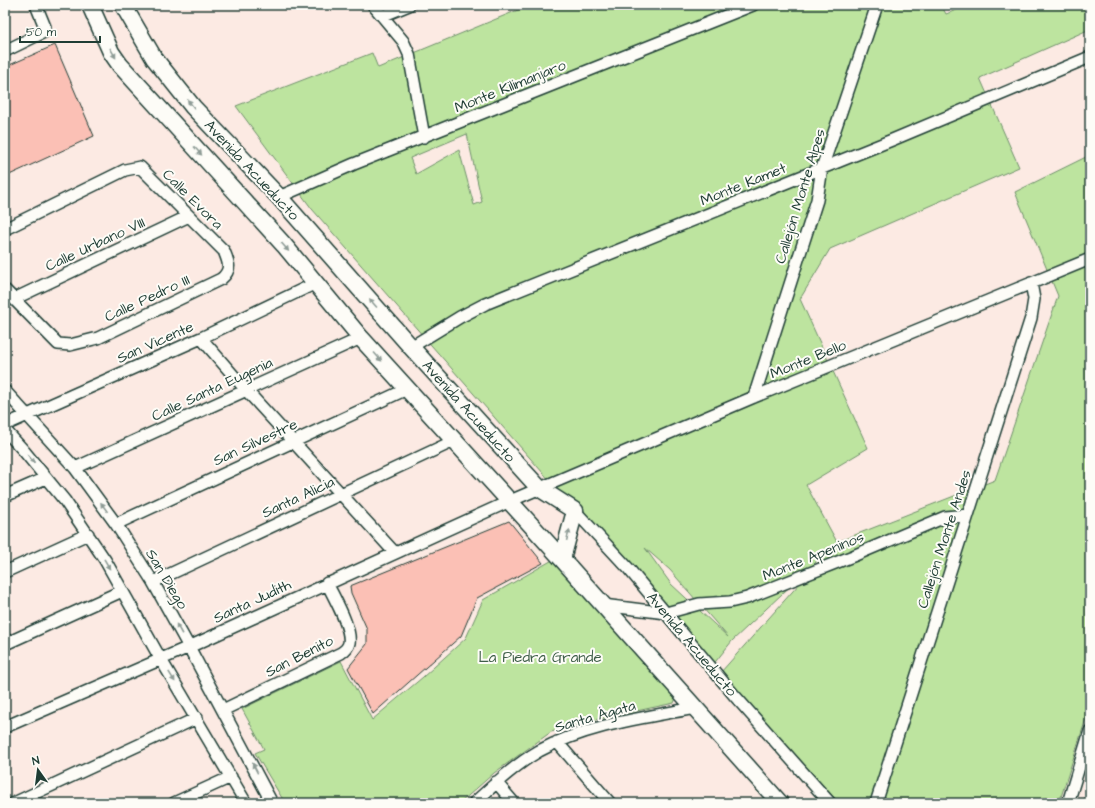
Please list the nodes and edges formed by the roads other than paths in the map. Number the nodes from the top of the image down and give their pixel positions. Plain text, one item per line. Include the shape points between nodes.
1 (36, 5) edge
2 (90, 5) edge
3 (123, 5) edge
4 (373, 5) edge
5 (409, 5) edge
6 (753, 5) edge
7 (876, 5) edge
8 (382, 16) junction
9 (5, 51) edge
10 (1090, 57) edge
11 (424, 137) junction
12 (822, 168) junction
13 (279, 197) junction
14 (189, 216) junction
15 (5, 229) edge
16 (1090, 259) edge
17 (230, 267) joint
18 (316, 283) junction
19 (1031, 283) junction
20 (5, 290) edge
21 (14, 299) junction
22 (202, 338) junction
23 (361, 338) junction
24 (411, 347) junction
25 (407, 388) junction
26 (246, 390) junction
27 (5, 391) edge
28 (754, 397) junction
29 (28, 415) junction
30 (5, 425) edge
31 (5, 430) edge
32 (456, 440) junction
33 (292, 441) junction
34 (75, 468) junction
35 (46, 478) junction
36 (539, 488) junction
37 (341, 494) junction
38 (5, 496) edge
39 (510, 501) junction
40 (575, 511) junction
41 (968, 514) junction
42 (116, 524) junction
43 (88, 534) junction
44 (395, 553) junction
45 (562, 558) junction
46 (5, 572) edge
47 (152, 582) junction
48 (327, 584) junction
49 (122, 591) junction
50 (604, 605) junction
51 (666, 613) junction
52 (5, 644) edge
53 (189, 647) junction
54 (160, 658) junction
55 (695, 708) junction
56 (223, 710) junction
57 (197, 718) junction
58 (5, 727) edge
59 (1090, 731) edge
60 (557, 742) junction
61 (231, 777) junction
62 (496, 782) junction
63 (14, 803) edge
64 (174, 803) edge
65 (246, 803) edge
66 (272, 803) edge
67 (474, 803) edge
68 (514, 803) edge
69 (610, 803) edge
70 (780, 803) edge
71 (830, 803) edge
72 (876, 803) edge
73 (1068, 803) edge

1 - 9 street via 45,27 44,32
2 -> 18 street, Avenida Acueducto via 120,65
13 -> 3 street, Avenida Acueducto via 193,107 154,58
4 - 8 street
5 - 8 street
6 - 11 street, Monte Kilimanjaro
7 - 12 street, Callejón Monte Alpes
8 - 11 street via 403,41 409,54
10 - 12 street, Monte Kamet
11 - 13 street, Monte Kilimanjaro
12 - 24 street, Monte Kamet via 485,304
12 - 28 street, Callejón Monte Alpes via 817,200
24 -> 13 street, Avenida Acueducto
14 - 15 street, Calle Evora via 140,167 125,170
14 - 17 street, Calle Evora via 224,251
14 - 21 street, Calle Urbano VIII
16 - 19 street, Monte Bello
17 - 21 street, Calle Pedro III via 221,279 98,338 70,345 58,344
18 - 22 street, San Vicente
18 - 23 street, Avenida Acueducto
19 - 28 street, Monte Bello
19 - 41 street, Callejón Monte Andes via 1034,299 1031,318
20 - 21 street
22 - 26 street
22 - 29 street, San Vicente
23 -> 25 street, Avenida Acueducto
23 - 26 street, Calle Santa Eugenia
24 - 36 street, Avenida Acueducto
25 - 32 street, Avenida Acueducto
25 - 33 street, San Silvestre
26 - 33 street
26 - 34 street, Calle Santa Eugenia
27 - 29 street, San Diego
28 - 36 street, Monte Bello
29 - 30 street, San Vicente
29 - 34 street, San Diego
31 -> 35 street
32 - 37 street, Santa Alicia
32 - 39 street, Avenida Acueducto
33 - 37 street
33 - 42 street, San Silvestre
42 -> 34 street, San Diego
35 - 38 street
35 - 43 street
36 - 39 street, Monte Bello
36 - 40 street, Avenida Acueducto
37 - 44 street
37 - 47 street, Santa Alicia
39 - 44 street, Santa Judith
39 - 45 street, Avenida Acueducto
45 -> 40 street
40 - 51 street, Avenida Acueducto
41 - 51 street, Monte Apeninos via 945,517 747,598 699,604
41 - 72 street, Callejón Monte Andes
42 - 47 street, San Diego
43 - 46 street
43 -> 49 street
44 - 48 street, Santa Judith
45 - 50 street, Avenida Acueducto
53 -> 47 street, San Diego
48 - 53 street, Santa Judith
48 - 56 street, San Benito via 349,634 349,644 345,649
49 - 52 street
49 - 54 street
50 - 51 street
50 - 55 street, Avenida Acueducto
51 - 71 street, Avenida Acueducto via 734,695
53 - 54 street, Santa Judith
53 - 56 street, San Diego
54 -> 57 street
54 - 58 street, Santa Judith
55 - 60 street, Santa Ágata via 611,725
55 - 70 street, Avenida Acueducto
66 -> 56 street, San Diego
57 - 61 street
57 - 63 street
59 - 73 street
60 - 62 street, Santa Ágata via 518,765
60 - 69 street
61 - 64 street
61 - 65 street
62 - 67 street, Santa Ágata
62 - 68 street

